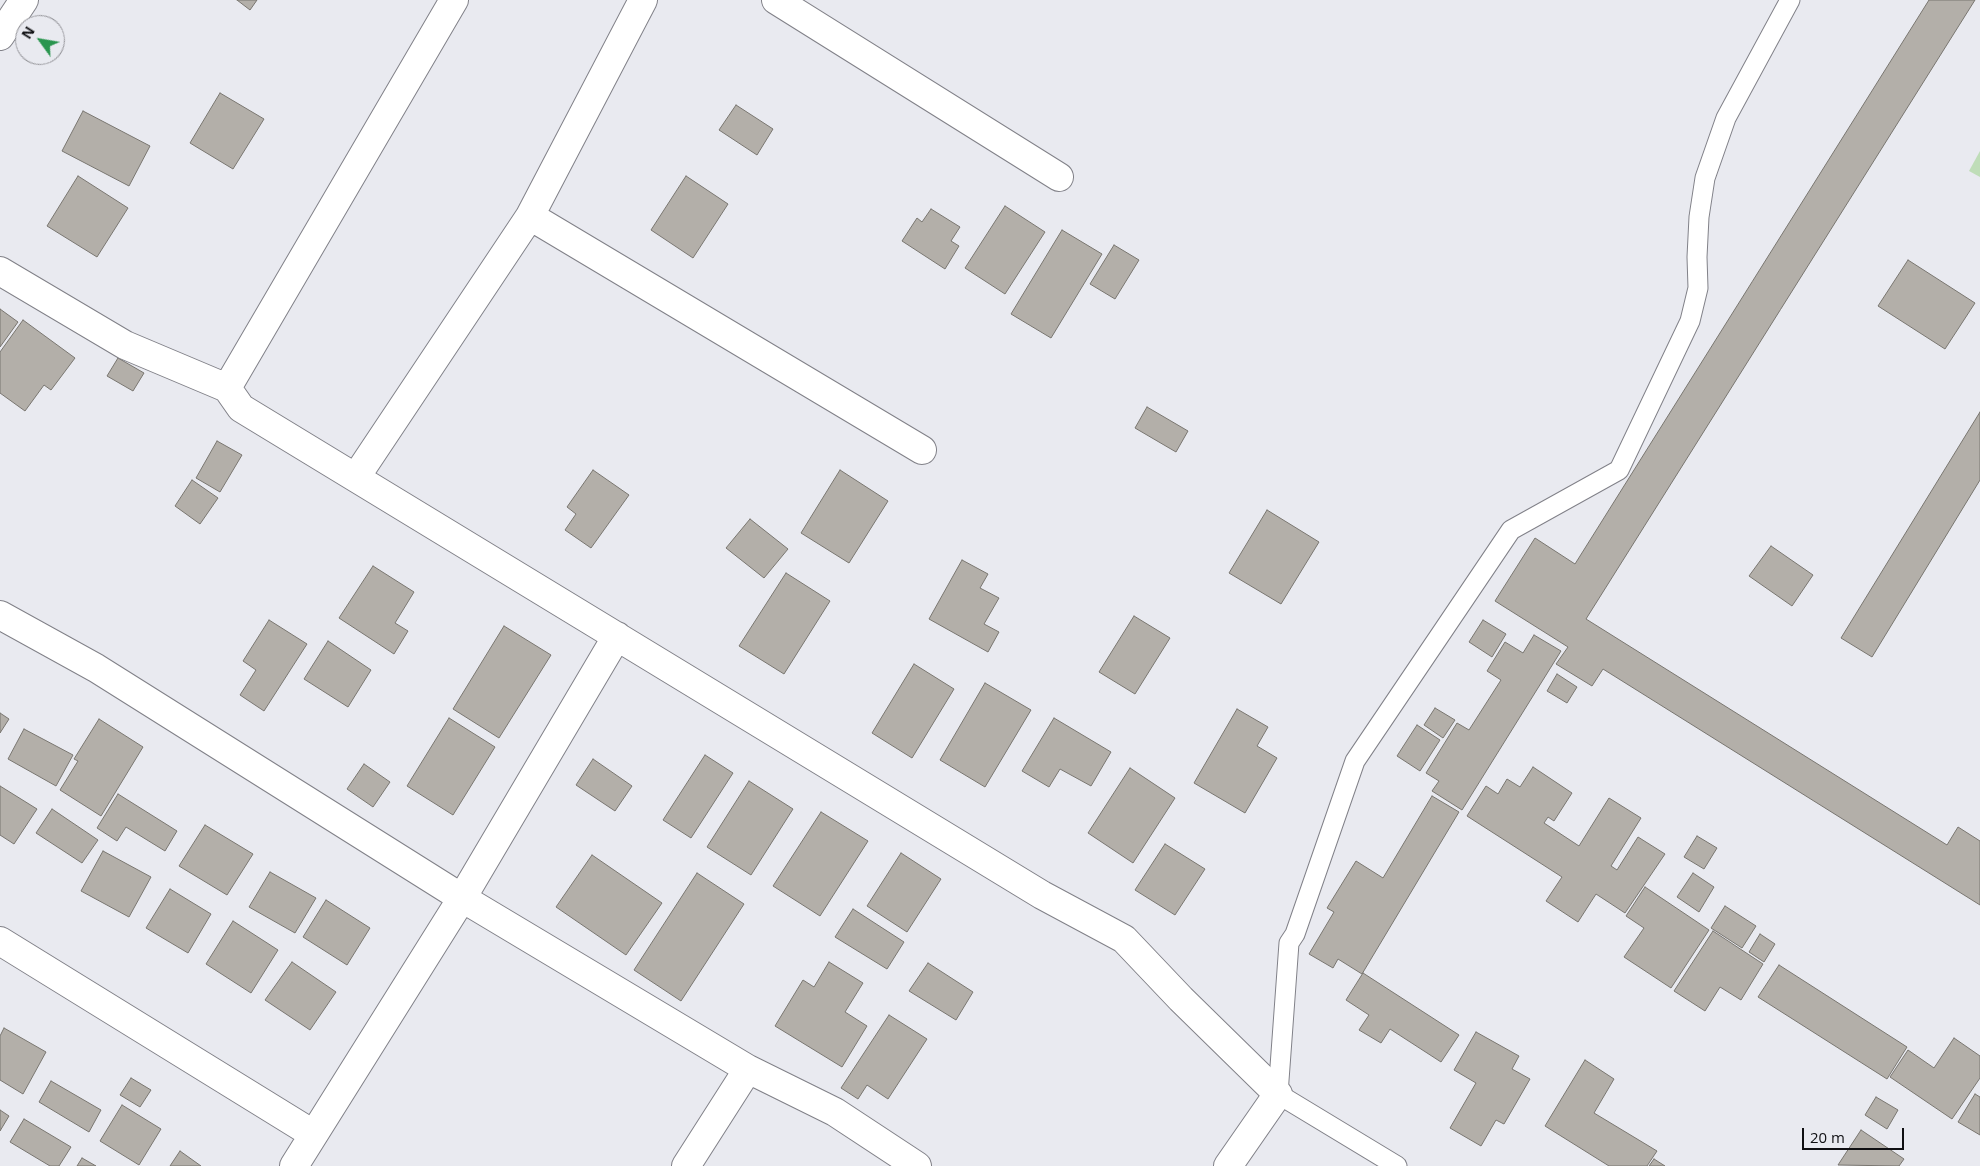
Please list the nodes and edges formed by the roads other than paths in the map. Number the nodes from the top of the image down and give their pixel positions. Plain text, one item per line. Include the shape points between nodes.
1 (24, 0) edge
2 (454, 0) edge
3 (643, 0) edge
4 (776, 0) edge
5 (1790, 0) edge
6 (0, 36) edge
7 (1059, 177) dead end
8 (530, 216) junction
9 (0, 271) edge
10 (226, 388) junction
11 (922, 450) dead end
12 (356, 476) junction
13 (0, 615) edge
14 (616, 636) junction
15 (462, 898) junction
16 (0, 941) edge
17 (748, 1069) junction
18 (1278, 1094) junction
19 (313, 1134) junction
20 (294, 1166) edge
21 (686, 1166) edge
22 (917, 1166) edge
23 (1228, 1166) edge
24 (1397, 1166) edge

1 - 6 street
2 - 10 street
3 - 8 street
4 - 7 street
5 - 18 lane via 1726,118 1705,178 1697,257 1698,288 1690,321 1619,470 1511,530 1355,760 1295,934 1289,943
8 - 11 street
8 - 12 street
9 - 10 street via 125,345
10 - 12 street via 241,408
12 - 14 street
13 - 15 street via 96,668
14 - 15 street
14 - 18 street via 1042,895 1124,939
15 - 17 street
15 - 19 street
16 - 19 street
17 - 21 street
17 - 22 street via 835,1112
18 - 23 street
18 - 24 lane
19 - 20 street

